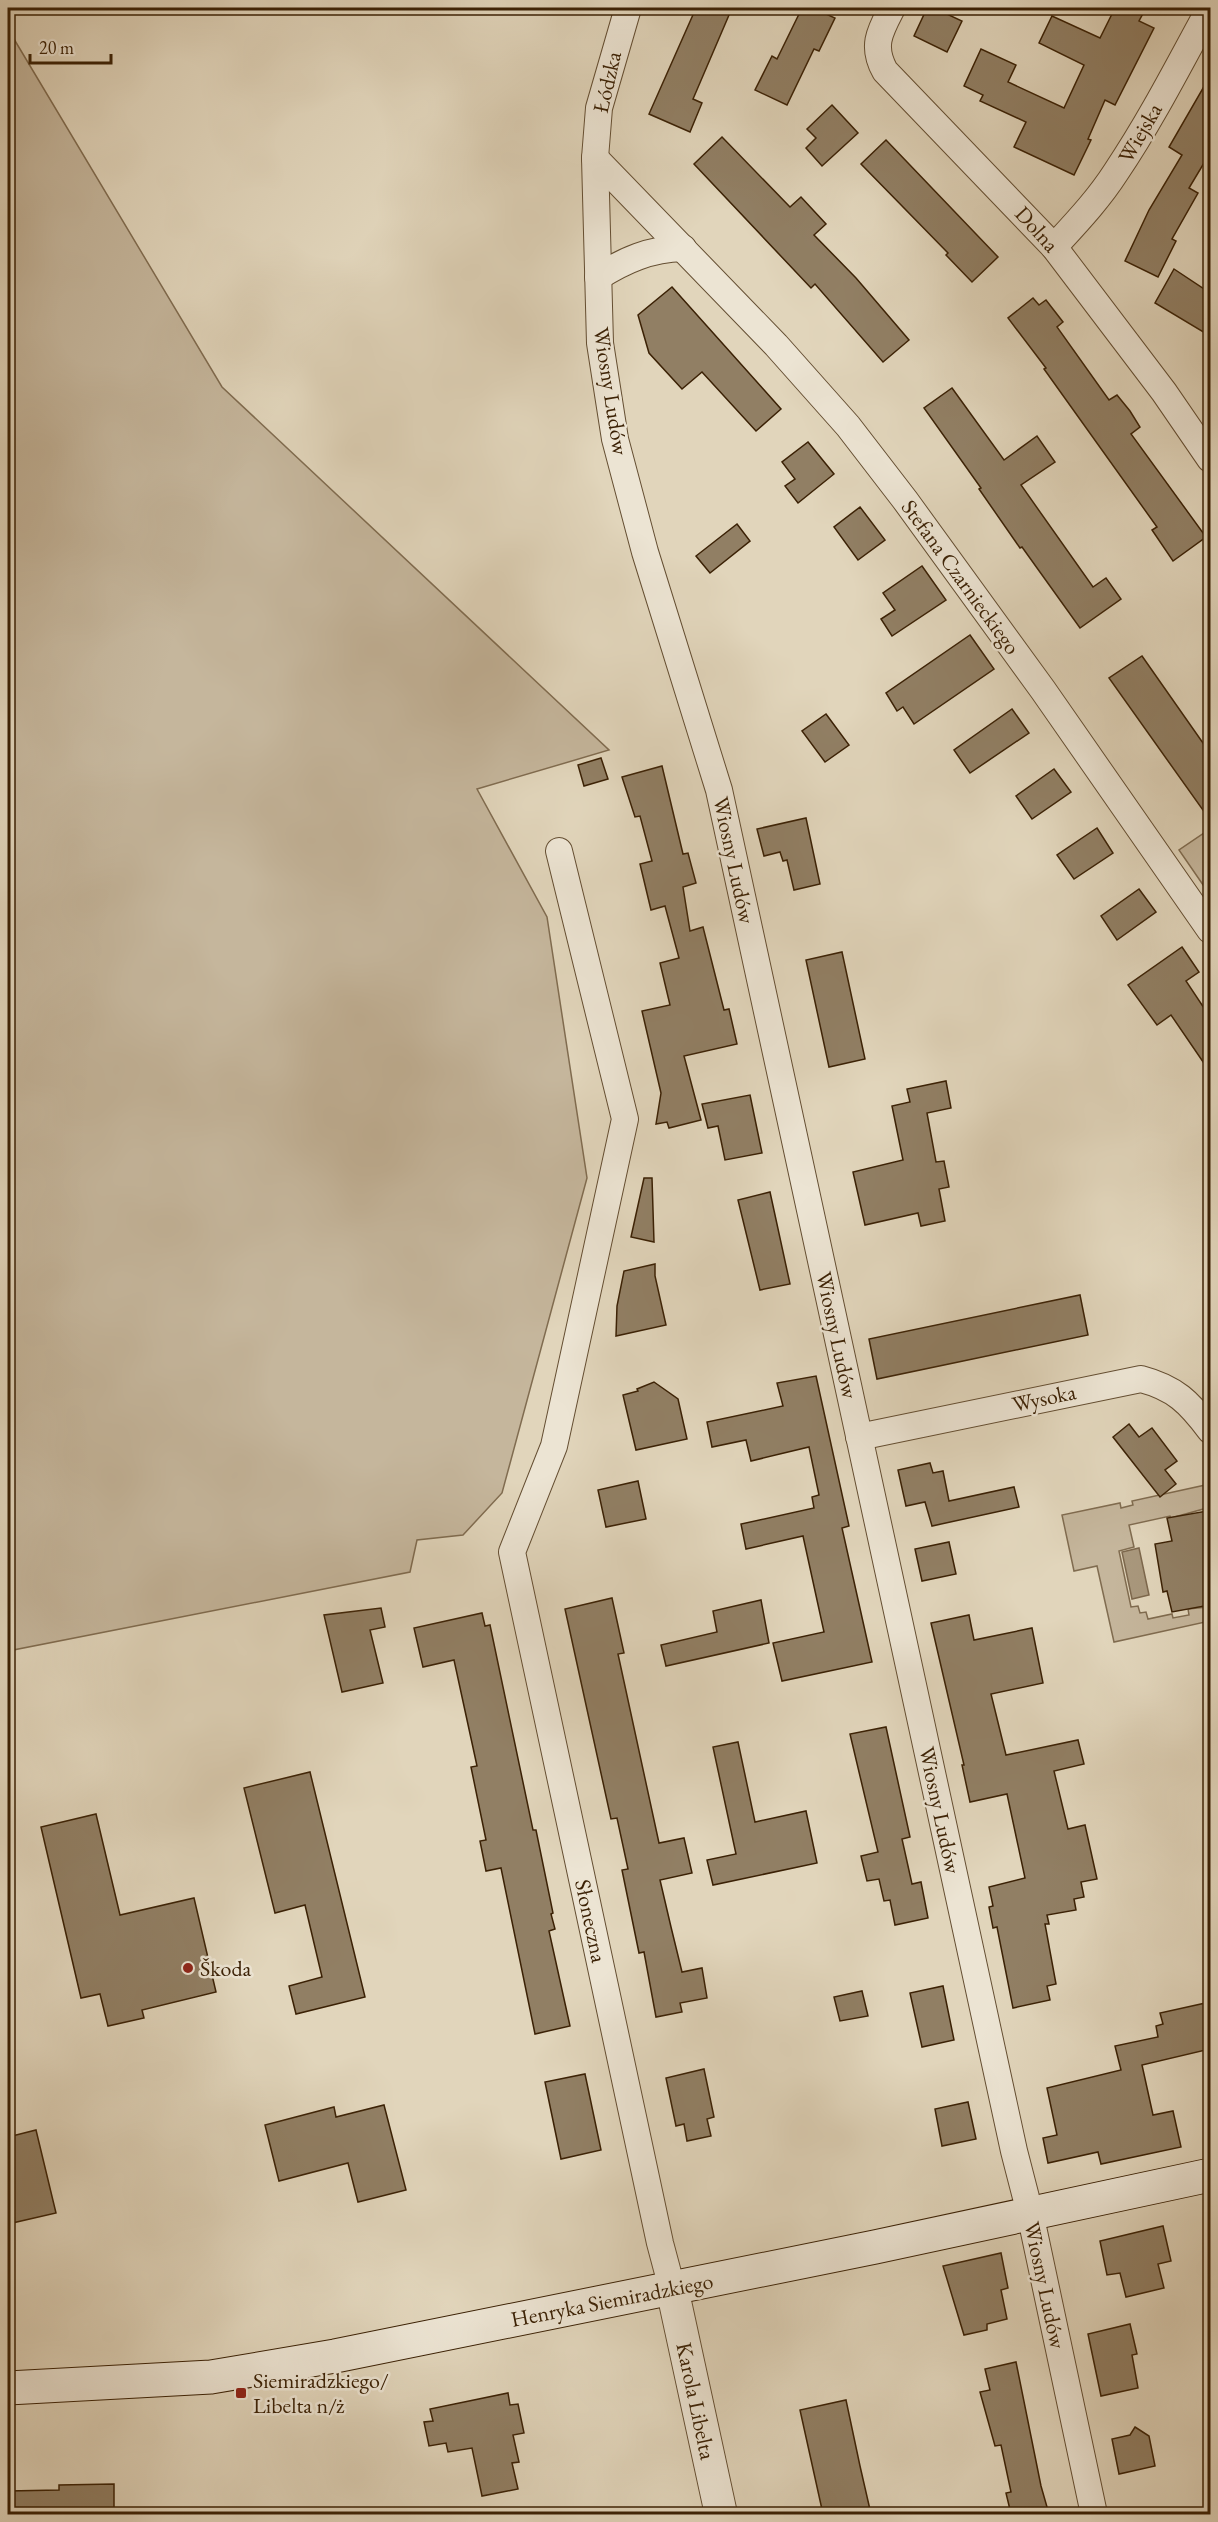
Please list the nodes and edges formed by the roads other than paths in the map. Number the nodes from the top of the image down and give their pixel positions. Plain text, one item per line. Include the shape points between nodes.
1 (628, 8) edge
2 (892, 8) edge
3 (1210, 8) edge
4 (596, 158) junction
5 (1054, 247) junction
6 (683, 248) junction
7 (598, 277) junction
8 (1210, 459) edge
9 (559, 850) dead end
10 (1210, 930) edge
11 (1210, 1430) edge
12 (859, 1437) junction
13 (1210, 2175) edge
14 (1030, 2213) junction
15 (672, 2288) junction
16 (8, 2388) edge
17 (721, 2514) edge
18 (1094, 2514) edge

1 - 4 street, Łódzka via 599,108
2 - 5 street, Dolna via 876,50 885,70
3 - 5 street, Wiejska via 1116,172
4 - 6 street, Stefana Czarnieckiego
4 - 7 street, Wiosny Ludów
5 - 8 street, Dolna via 1158,383
6 - 7 street via 642,254
6 - 10 street, Stefana Czarnieckiego via 848,426 1043,690
7 - 12 street, Wiosny Ludów via 600,343 615,439 645,552 719,790
9 - 15 street, Słoneczna via 625,1119 554,1446 512,1552
11 - 12 street, Wysoka via 1182,1397 1141,1379
12 - 14 street, Wiosny Ludów
13 - 14 main road, Henryka Siemiradzkiego
14 - 15 main road, Henryka Siemiradzkiego
14 - 18 street, Wiosny Ludów
15 - 16 main road, Henryka Siemiradzkiego via 211,2377
15 - 17 street, Karola Libelta

